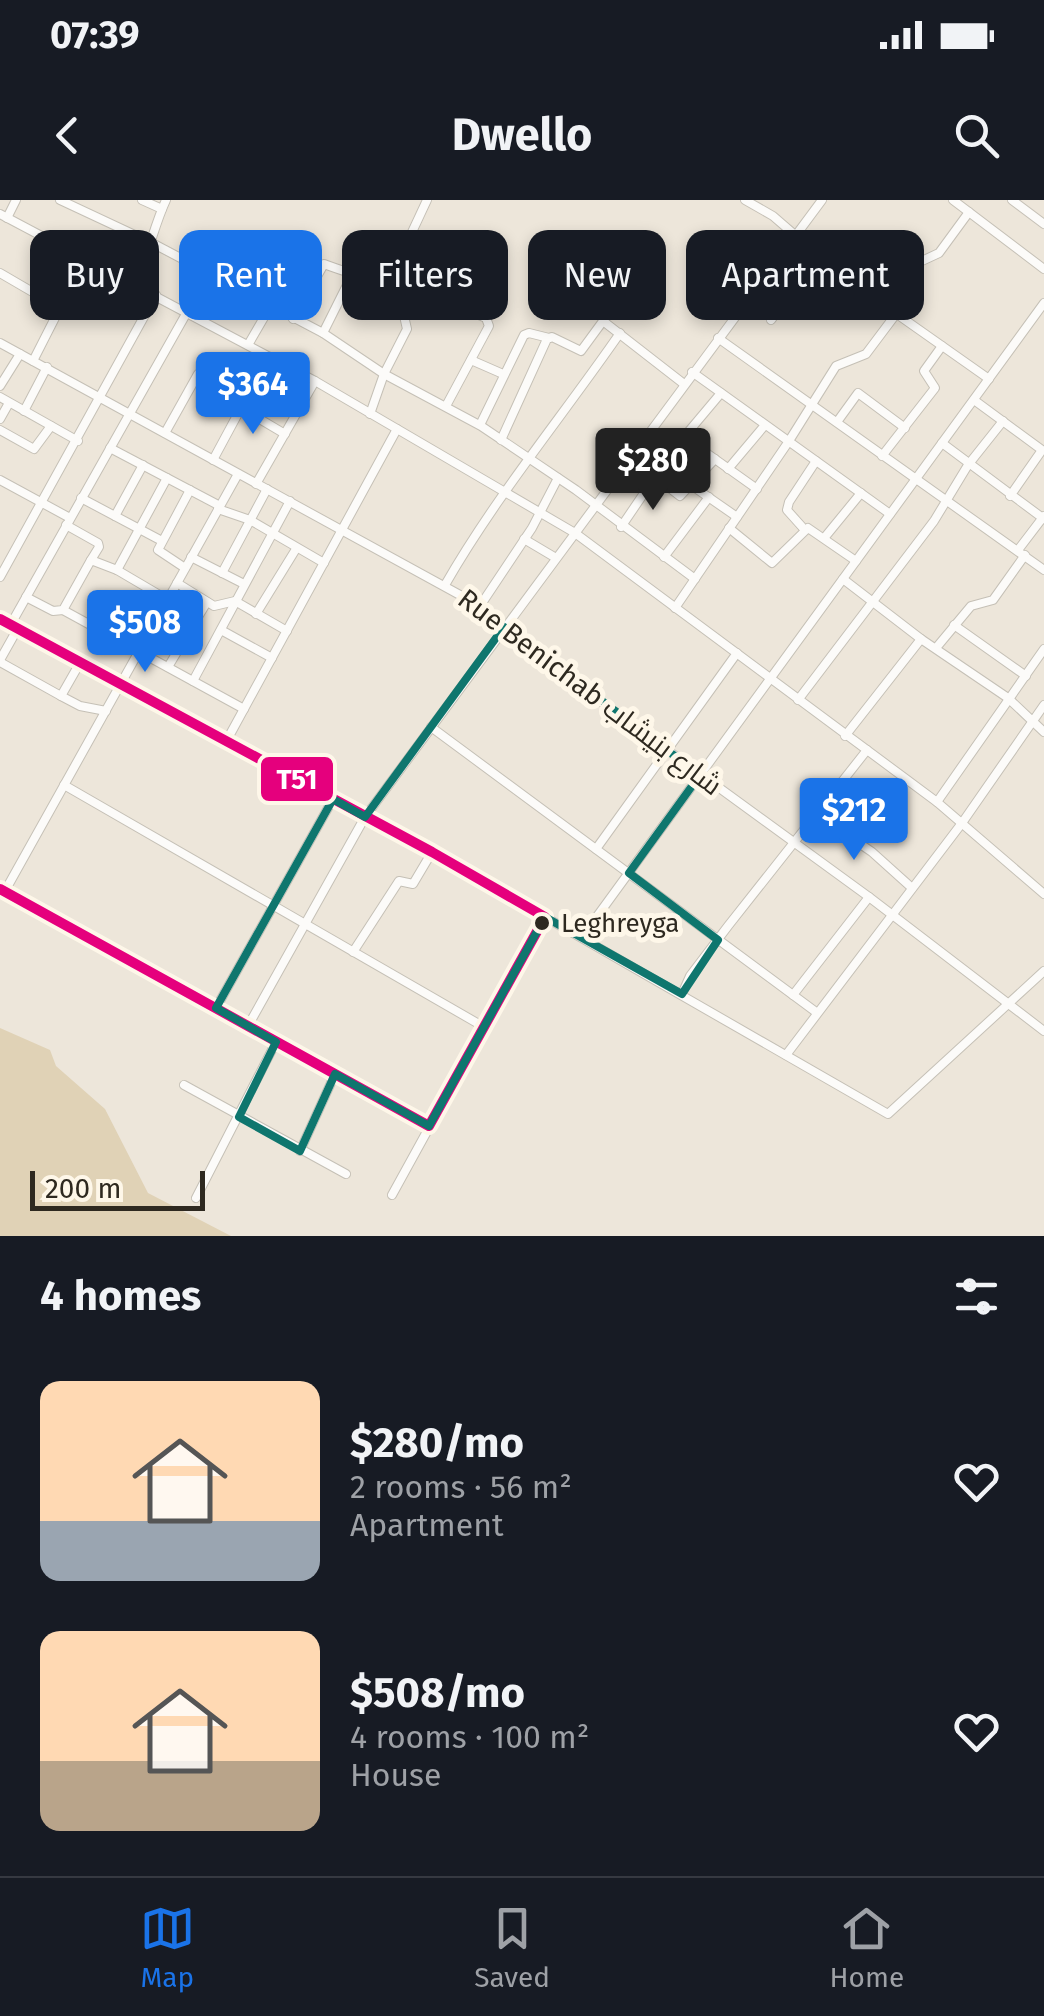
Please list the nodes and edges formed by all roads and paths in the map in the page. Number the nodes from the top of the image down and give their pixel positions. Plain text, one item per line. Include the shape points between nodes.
1 (16, 200) edge
2 (60, 200) edge
3 (142, 200) edge
4 (427, 200) edge
5 (745, 200) edge
6 (822, 200) edge
7 (954, 200) edge
8 (1012, 200) edge
9 (164, 204) edge
10 (966, 206) edge
11 (4, 216) edge
12 (1044, 224) edge
13 (30, 230) edge
14 (123, 230) edge
15 (156, 230) edge
16 (413, 230) edge
17 (788, 230) edge
18 (800, 230) edge
19 (924, 260) edge
20 (1044, 269) edge
21 (0, 273) edge
22 (30, 290) edge
23 (342, 296) edge
24 (1044, 303) edge
25 (54, 320) edge
26 (143, 320) edge
27 (183, 320) edge
28 (203, 320) edge
29 (262, 320) edge
30 (295, 320) edge
31 (405, 320) edge
32 (487, 320) edge
33 (732, 320) edge
34 (892, 320) edge
35 (905, 320) edge
36 (620, 332) junction
37 (324, 333) junction
38 (548, 338) junction
39 (718, 338) junction
40 (0, 343) edge
41 (248, 345) junction
42 (942, 346) junction
43 (20, 354) junction
44 (471, 360) junction
45 (33, 361) junction
46 (287, 366) junction
47 (46, 368) junction
48 (692, 372) junction
49 (384, 374) junction
50 (503, 374) junction
51 (989, 379) junction
52 (315, 381) junction
53 (0, 384) edge
54 (684, 384) junction
55 (721, 393) junction
56 (101, 397) junction
57 (0, 398) edge
58 (974, 400) junction
59 (9, 403) junction
60 (811, 403) junction
61 (446, 406) junction
62 (241, 408) junction
63 (24, 411) junction
64 (129, 413) junction
65 (370, 414) junction
66 (257, 417) junction
67 (0, 420) edge
68 (1002, 421) junction
69 (836, 422) junction
70 (765, 424) junction
71 (480, 425) junction
72 (51, 426) junction
73 (905, 428) junction
74 (396, 429) junction
75 (0, 430) edge
76 (165, 433) junction
77 (285, 434) junction
78 (78, 440) junction
79 (502, 440) junction
80 (789, 441) junction
81 (942, 444) junction
82 (110, 448) junction
83 (882, 456) junction
84 (630, 458) junction
85 (530, 459) junction
86 (715, 459) junction
87 (213, 460) junction
88 (816, 461) junction
89 (143, 466) junction
90 (968, 466) junction
91 (728, 469) junction
92 (238, 474) junction
93 (655, 477) junction
94 (167, 478) junction
95 (558, 478) junction
96 (0, 480) edge
97 (915, 480) junction
98 (256, 484) junction
99 (691, 485) junction
100 (267, 489) junction
101 (756, 489) junction
102 (190, 490) junction
103 (504, 492) junction
104 (860, 493) junction
105 (1010, 496) junction
106 (709, 497) junction
107 (81, 498) junction
108 (946, 500) junction
109 (290, 501) junction
110 (42, 503) junction
111 (219, 507) junction
112 (594, 507) junction
113 (540, 513) junction
114 (890, 514) junction
115 (115, 516) junction
116 (738, 517) junction
117 (1044, 518) edge
118 (250, 520) junction
119 (68, 522) junction
120 (621, 527) junction
121 (343, 528) junction
122 (729, 528) junction
123 (139, 529) junction
124 (804, 529) junction
125 (575, 533) junction
126 (272, 534) junction
127 (825, 537) junction
128 (524, 539) junction
129 (162, 541) junction
130 (296, 549) junction
131 (1021, 552) junction
132 (664, 557) junction
133 (191, 558) junction
134 (556, 558) junction
135 (92, 560) junction
136 (856, 560) junction
137 (324, 564) junction
138 (185, 568) junction
139 (118, 570) junction
140 (1044, 570) edge
141 (222, 573) junction
142 (0, 578) edge
143 (695, 579) junction
144 (843, 579) junction
145 (177, 584) junction
146 (244, 584) junction
147 (445, 585) junction
148 (26, 596) junction
149 (168, 600) junction
150 (207, 602) junction
151 (235, 602) junction
152 (873, 602) junction
153 (480, 606) junction
154 (676, 608) junction
155 (63, 610) junction
156 (256, 614) junction
157 (0, 619) edge
158 (954, 625) junction
159 (14, 626) junction
160 (504, 628) junction
161 (221, 630) junction
162 (287, 631) junction
163 (921, 640) junction
164 (936, 648) junction
165 (1044, 649) edge
166 (140, 651) junction
167 (737, 654) junction
168 (272, 658) junction
169 (0, 661) edge
170 (81, 662) junction
171 (168, 667) junction
172 (1026, 676) junction
173 (770, 678) junction
174 (193, 680) junction
175 (122, 683) junction
176 (62, 696) junction
177 (1008, 698) junction
178 (798, 700) junction
179 (1044, 706) edge
180 (244, 709) junction
181 (106, 712) junction
182 (1031, 722) junction
183 (432, 726) junction
184 (1044, 732) edge
185 (845, 736) junction
186 (226, 740) junction
187 (867, 750) junction
188 (666, 752) junction
189 (700, 776) junction
190 (64, 786) junction
191 (333, 799) junction
192 (937, 802) junction
193 (814, 813) junction
194 (365, 817) junction
195 (962, 822) junction
196 (793, 842) junction
197 (596, 848) junction
198 (432, 852) junction
199 (629, 873) junction
200 (912, 888) junction
201 (2, 890) edge
202 (1044, 894) edge
203 (869, 897) junction
204 (272, 906) junction
205 (892, 914) junction
206 (545, 917) junction
207 (305, 924) junction
208 (582, 937) junction
209 (718, 940) junction
210 (353, 952) junction
211 (1044, 972) edge
212 (682, 994) junction
213 (794, 994) junction
214 (1009, 1005) junction
215 (216, 1008) junction
216 (816, 1012) junction
217 (248, 1026) junction
218 (484, 1027) junction
219 (1044, 1031) edge
220 (276, 1042) junction
221 (786, 1055) junction
222 (335, 1074) junction
223 (184, 1085) dead end
224 (239, 1117) junction
225 (429, 1126) junction
226 (300, 1151) junction
227 (346, 1174) dead end
228 (392, 1195) dead end
229 (196, 1198) dead end

1 - 11 street
2 - 14 street
3 - 9 street
4 - 16 street
5 - 17 street
6 - 18 street
7 - 10 street
8 - 12 street
9 - 15 street
10 - 19 street via 939,252
10 - 20 street
11 - 13 street
21 - 22 street
23 - 37 street
24 - 51 street
25 - 45 street
26 - 56 street
27 - 64 street
28 - 41 street
29 - 41 street
30 - 37 street
31 - 49 street
32 - 44 street
33 - 39 street
34 - 60 street via 866,354 836,366
35 - 42 street
36 - 38 street via 602,321 580,351
36 - 54 street
36 - 85 street
37 - 49 street
38 - 50 street via 526,333
38 - 79 street
39 - 48 street
39 - 60 street
40 - 43 street, Rue Benichab شارع بنيشاب
41 - 46 street
42 - 51 street
42 - 73 street via 924,371 936,388
43 - 45 street, Rue Benichab شارع بنيشاب
43 - 53 street
44 - 50 street
44 - 61 street
45 - 47 street, Rue Benichab شارع بنيشاب
46 - 52 street
46 - 66 street
47 - 56 street, Rue Benichab شارع بنيشاب
47 - 63 street
48 - 54 street
48 - 55 street
49 - 61 street
49 - 65 street
50 - 71 street
51 - 58 street
52 - 65 street
52 - 77 street
54 - 84 street
55 - 70 street
55 - 86 street via 684,437
56 - 64 street, Rue Benichab شارع بنيشاب
56 - 78 street
57 - 59 street
58 - 68 street
58 - 81 street
59 - 63 street
59 - 67 street
60 - 69 street
60 - 80 street
61 - 71 street
62 - 66 street
62 - 76 street via 198,374
62 - 87 street
63 - 72 street
64 - 76 street, Rue Benichab شارع بنيشاب
64 - 82 street
65 - 74 street
66 - 77 street
68 - 90 street
68 - 105 street via 1042,450
69 - 73 street via 858,392
69 - 83 street
70 - 80 street
70 - 91 street
71 - 79 street
72 - 75 street via 32,449
72 - 78 street
73 - 83 street
74 - 103 street
74 - 121 street
76 - 87 street, Rue Benichab شارع بنيشاب
77 - 98 street
78 - 110 street
79 - 85 street
80 - 88 street
80 - 101 street
81 - 90 street
81 - 97 street
82 - 89 street
82 - 107 street
83 - 97 street
84 - 93 street
84 - 112 street
85 - 95 street
85 - 103 street
86 - 91 street
86 - 99 street
87 - 92 street, Rue Benichab شارع بنيشاب
88 - 104 street
88 - 124 street via 787,510
89 - 94 street
89 - 115 street
90 - 105 street
90 - 108 street
91 - 101 street
92 - 98 street, Rue Benichab شارع بنيشاب
92 - 111 street
93 - 99 street via 680,496
93 - 120 street
94 - 102 street
94 - 123 street
95 - 112 street
95 - 113 street
96 - 110 street
97 - 108 street
97 - 114 street
98 - 100 street, Rue Benichab شارع بنيشاب
99 - 106 street
100 - 109 street, Rue Benichab شارع بنيشاب
100 - 118 street
101 - 116 street
102 - 111 street
102 - 129 street
103 - 113 street
103 - 147 street
104 - 114 street
104 - 127 street
105 - 117 street
106 - 116 street
106 - 132 street
107 - 115 street
107 - 119 street
108 - 131 street
108 - 152 street
109 - 121 street, Rue Benichab شارع بنيشاب
109 - 126 street
110 - 119 street
110 - 142 street
111 - 118 street
111 - 133 street
112 - 120 street
112 - 125 street
113 - 125 street
113 - 128 street
114 - 136 street
115 - 123 street
116 - 122 street
117 - 131 street
118 - 126 street
118 - 141 street
119 - 135 street via 99,545
119 - 148 street
120 - 132 street
121 - 137 street
121 - 147 street, Rue Benichab شارع بنيشاب
122 - 124 street via 772,563
122 - 143 street
123 - 129 street
123 - 139 street
124 - 127 street
125 - 134 street
125 - 154 street
126 - 130 street
126 - 146 street
127 - 136 street
128 - 134 street
128 - 153 street
129 - 138 street via 158,553
130 - 137 street
130 - 156 street
131 - 140 street
131 - 158 street via 994,600 971,606
132 - 143 street
133 - 138 street
133 - 141 street
134 - 160 street
135 - 139 street
135 - 155 street
136 - 144 street
137 - 162 street
138 - 145 street
139 - 149 street
141 - 146 street
143 - 154 street
144 - 152 street
144 - 173 street
145 - 149 street
145 - 150 street
146 - 151 street
147 - 153 street, Rue Benichab شارع بنيشاب
148 - 155 street
148 - 159 street
149 - 166 street
150 - 151 street
150 - 171 street
151 - 156 street
151 - 161 street
152 - 163 street
152 - 178 street
153 - 160 street, Rue Benichab شارع بنيشاب
154 - 167 street
155 - 166 street
156 - 162 street
157 - 159 street
158 - 164 street
158 - 172 street
159 - 169 street
159 - 170 street
160 - 183 street
160 - 188 street, Rue Benichab شارع بنيشاب
161 - 168 street
161 - 174 street
162 - 168 street
163 - 164 street
163 - 185 street
164 - 177 street
165 - 172 street
166 - 171 street
166 - 175 street
167 - 173 street
167 - 188 street
168 - 180 street
169 - 176 street
170 - 175 street
170 - 176 street
171 - 174 street
172 - 177 street
173 - 178 street
173 - 189 street
174 - 180 street
175 - 181 street
175 - 186 street
176 - 181 street
177 - 182 street
177 - 192 street
178 - 185 street
179 - 182 street
180 - 186 street
181 - 190 street
182 - 184 street
182 - 195 street
183 - 194 street
183 - 197 street
185 - 187 street
186 - 191 street
187 - 192 street
187 - 193 street
188 - 189 street, Rue Benichab شارع بنيشاب
188 - 197 street
189 - 196 street, Rue Benichab شارع بنيشاب
189 - 199 street
190 - 201 street
190 - 204 street
191 - 194 street
191 - 204 street
192 - 195 street
193 - 196 street
193 - 200 street
194 - 198 street
194 - 207 street
195 - 200 street
195 - 202 street
196 - 203 street, Rue Benichab شارع بنيشاب
196 - 209 street
197 - 199 street
198 - 206 street
198 - 210 street via 412,885 398,882
199 - 208 street
199 - 209 street
200 - 205 street
201 - 215 street
203 - 205 street, Rue Benichab شارع بنيشاب
203 - 213 street
204 - 207 street
204 - 215 street
205 - 214 street, Rue Benichab شارع بنيشاب
205 - 216 street
206 - 208 street
206 - 218 street
207 - 210 street
207 - 217 street
208 - 212 street
209 - 212 street
209 - 213 street
210 - 218 street
211 - 214 street
212 - 221 street
213 - 216 street
214 - 219 street, Rue Benichab شارع بنيشاب
214 - 221 street via 888,1114
215 - 217 street
216 - 221 street
217 - 220 street
218 - 225 street
220 - 222 street
220 - 224 street
222 - 225 street
222 - 226 street
223 - 224 street
224 - 226 street
224 - 229 street
225 - 228 street
226 - 227 street

